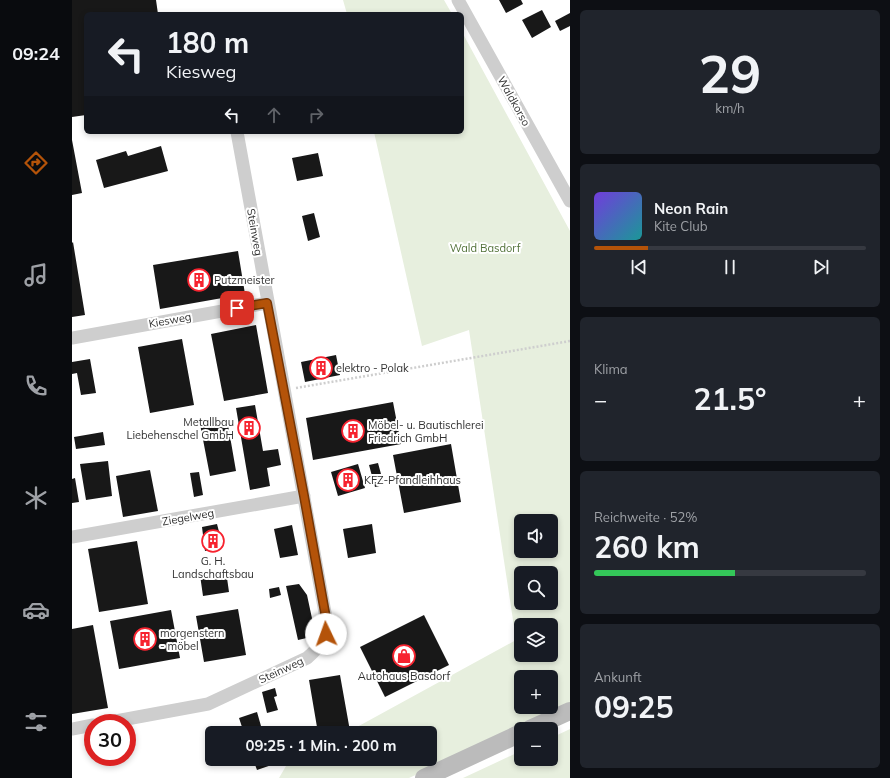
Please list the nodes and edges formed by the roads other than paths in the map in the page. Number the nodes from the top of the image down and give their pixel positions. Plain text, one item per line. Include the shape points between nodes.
1 (458, 0) edge
2 (237, 134) edge
3 (570, 201) edge
4 (267, 303) junction
5 (72, 338) edge
6 (304, 496) junction
7 (72, 537) edge
8 (570, 711) edge
9 (136, 717) edge
10 (546, 722) edge
11 (84, 727) edge
12 (72, 729) edge
13 (514, 736) edge
14 (424, 778) edge

1 - 3 street, Waldkorso
2 - 4 street, Steinweg
4 - 5 street, Kiesweg
4 - 6 street, Steinweg
6 - 7 street, Ziegelweg
6 - 9 street, Steinweg via 326,618 326,634 318,648 307,658 208,704
8 - 10 main road
11 - 12 street
13 - 14 main road

